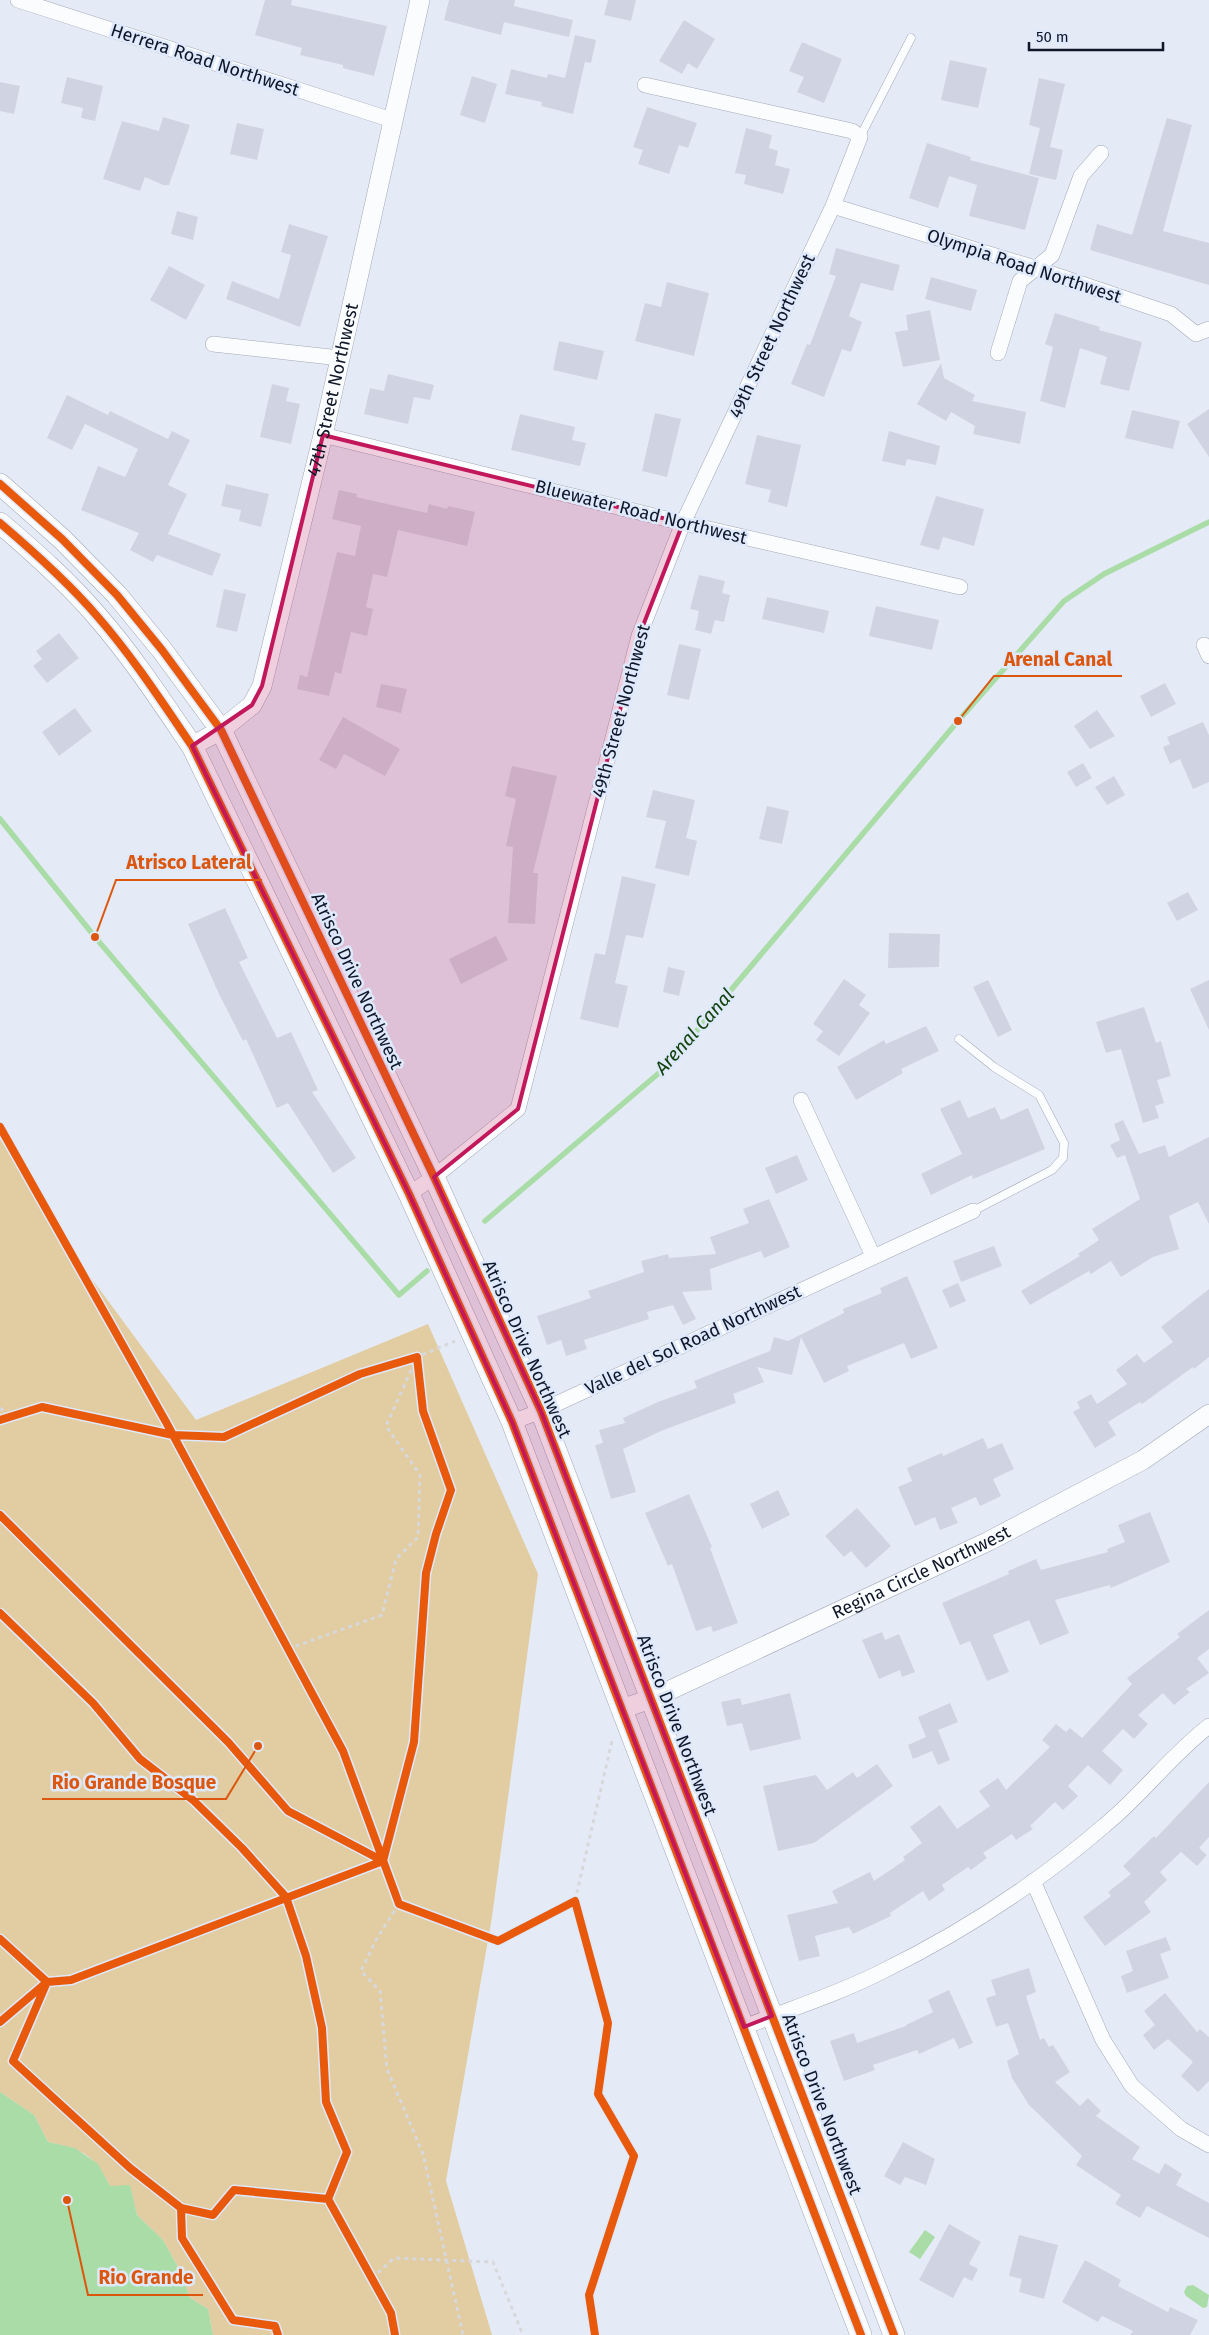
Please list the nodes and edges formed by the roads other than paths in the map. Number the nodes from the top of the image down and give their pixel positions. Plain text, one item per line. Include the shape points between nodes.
1 (18, 0) edge
2 (420, 0) edge
3 (911, 38) dead end
4 (645, 84) dead end
5 (392, 120) junction
6 (860, 137) junction
7 (1101, 153) dead end
8 (833, 206) junction
9 (1035, 268) junction
10 (1209, 329) edge
11 (213, 344) dead end
12 (998, 353) dead end
13 (340, 358) junction
14 (323, 435) junction
15 (0, 484) edge
16 (0, 523) edge
17 (684, 523) junction
18 (960, 587) dead end
19 (221, 730) junction
20 (192, 746) junction
21 (959, 1039) dead end
22 (801, 1100) dead end
23 (434, 1177) junction
24 (409, 1194) junction
25 (974, 1211) joint
26 (873, 1256) junction
27 (541, 1412) junction
28 (1209, 1414) edge
29 (512, 1422) junction
30 (651, 1699) junction
31 (622, 1709) junction
32 (1209, 1726) edge
33 (1033, 1881) junction
34 (772, 2016) junction
35 (744, 2027) junction
36 (1209, 2145) edge
37 (861, 2335) edge
38 (894, 2335) edge

1 - 5 street, Herrera Road Northwest
2 - 5 street, 47th Street Northwest
3 - 6 lane
4 - 6 street via 852,131
5 - 13 street, 47th Street Northwest
6 - 8 street, 49th Street Northwest
7 - 9 street via 1081,176 1052,255
8 - 9 street, Olympia Road Northwest
8 - 17 street, 49th Street Northwest
9 - 10 street, Olympia Road Northwest via 1171,314 1196,334
9 - 12 street via 1020,281
11 - 13 street
13 - 14 street, 47th Street Northwest
14 - 17 street, Bluewater Road Northwest
14 - 19 street, 47th Street Northwest via 262,686 252,706
15 - 19 main road, Atrisco Drive Northwest via 62,539 117,595
16 - 20 main road via 43,560 97,615
17 - 18 street, Bluewater Road Northwest
17 - 23 street, 49th Street Northwest via 639,636 518,1109
19 - 20 street, 47th Street Northwest
19 - 23 main road, Atrisco Drive Northwest
20 - 24 main road
21 - 25 lane via 994,1067 1040,1095 1064,1143 1063,1158 1052,1170
22 - 26 street
23 - 24 street, 49th Street Northwest
23 - 27 main road, Atrisco Drive Northwest
24 - 29 main road
25 - 26 street, Valle del Sol Road Northwest
26 - 27 street, Valle del Sol Road Northwest
27 - 29 street, Valle del Sol Road Northwest
27 - 30 main road, Atrisco Drive Northwest
28 - 30 street, Regina Circle Northwest via 1143,1460 989,1541
29 - 31 main road
30 - 31 street, Regina Circle Northwest
30 - 34 main road, Atrisco Drive Northwest
31 - 35 main road
32 - 33 street via 1106,1825
33 - 34 street via 941,1941 880,1973
33 - 36 street via 1103,2040 1132,2086 1181,2129
34 - 35 street
34 - 38 main road, Atrisco Drive Northwest
35 - 37 main road

